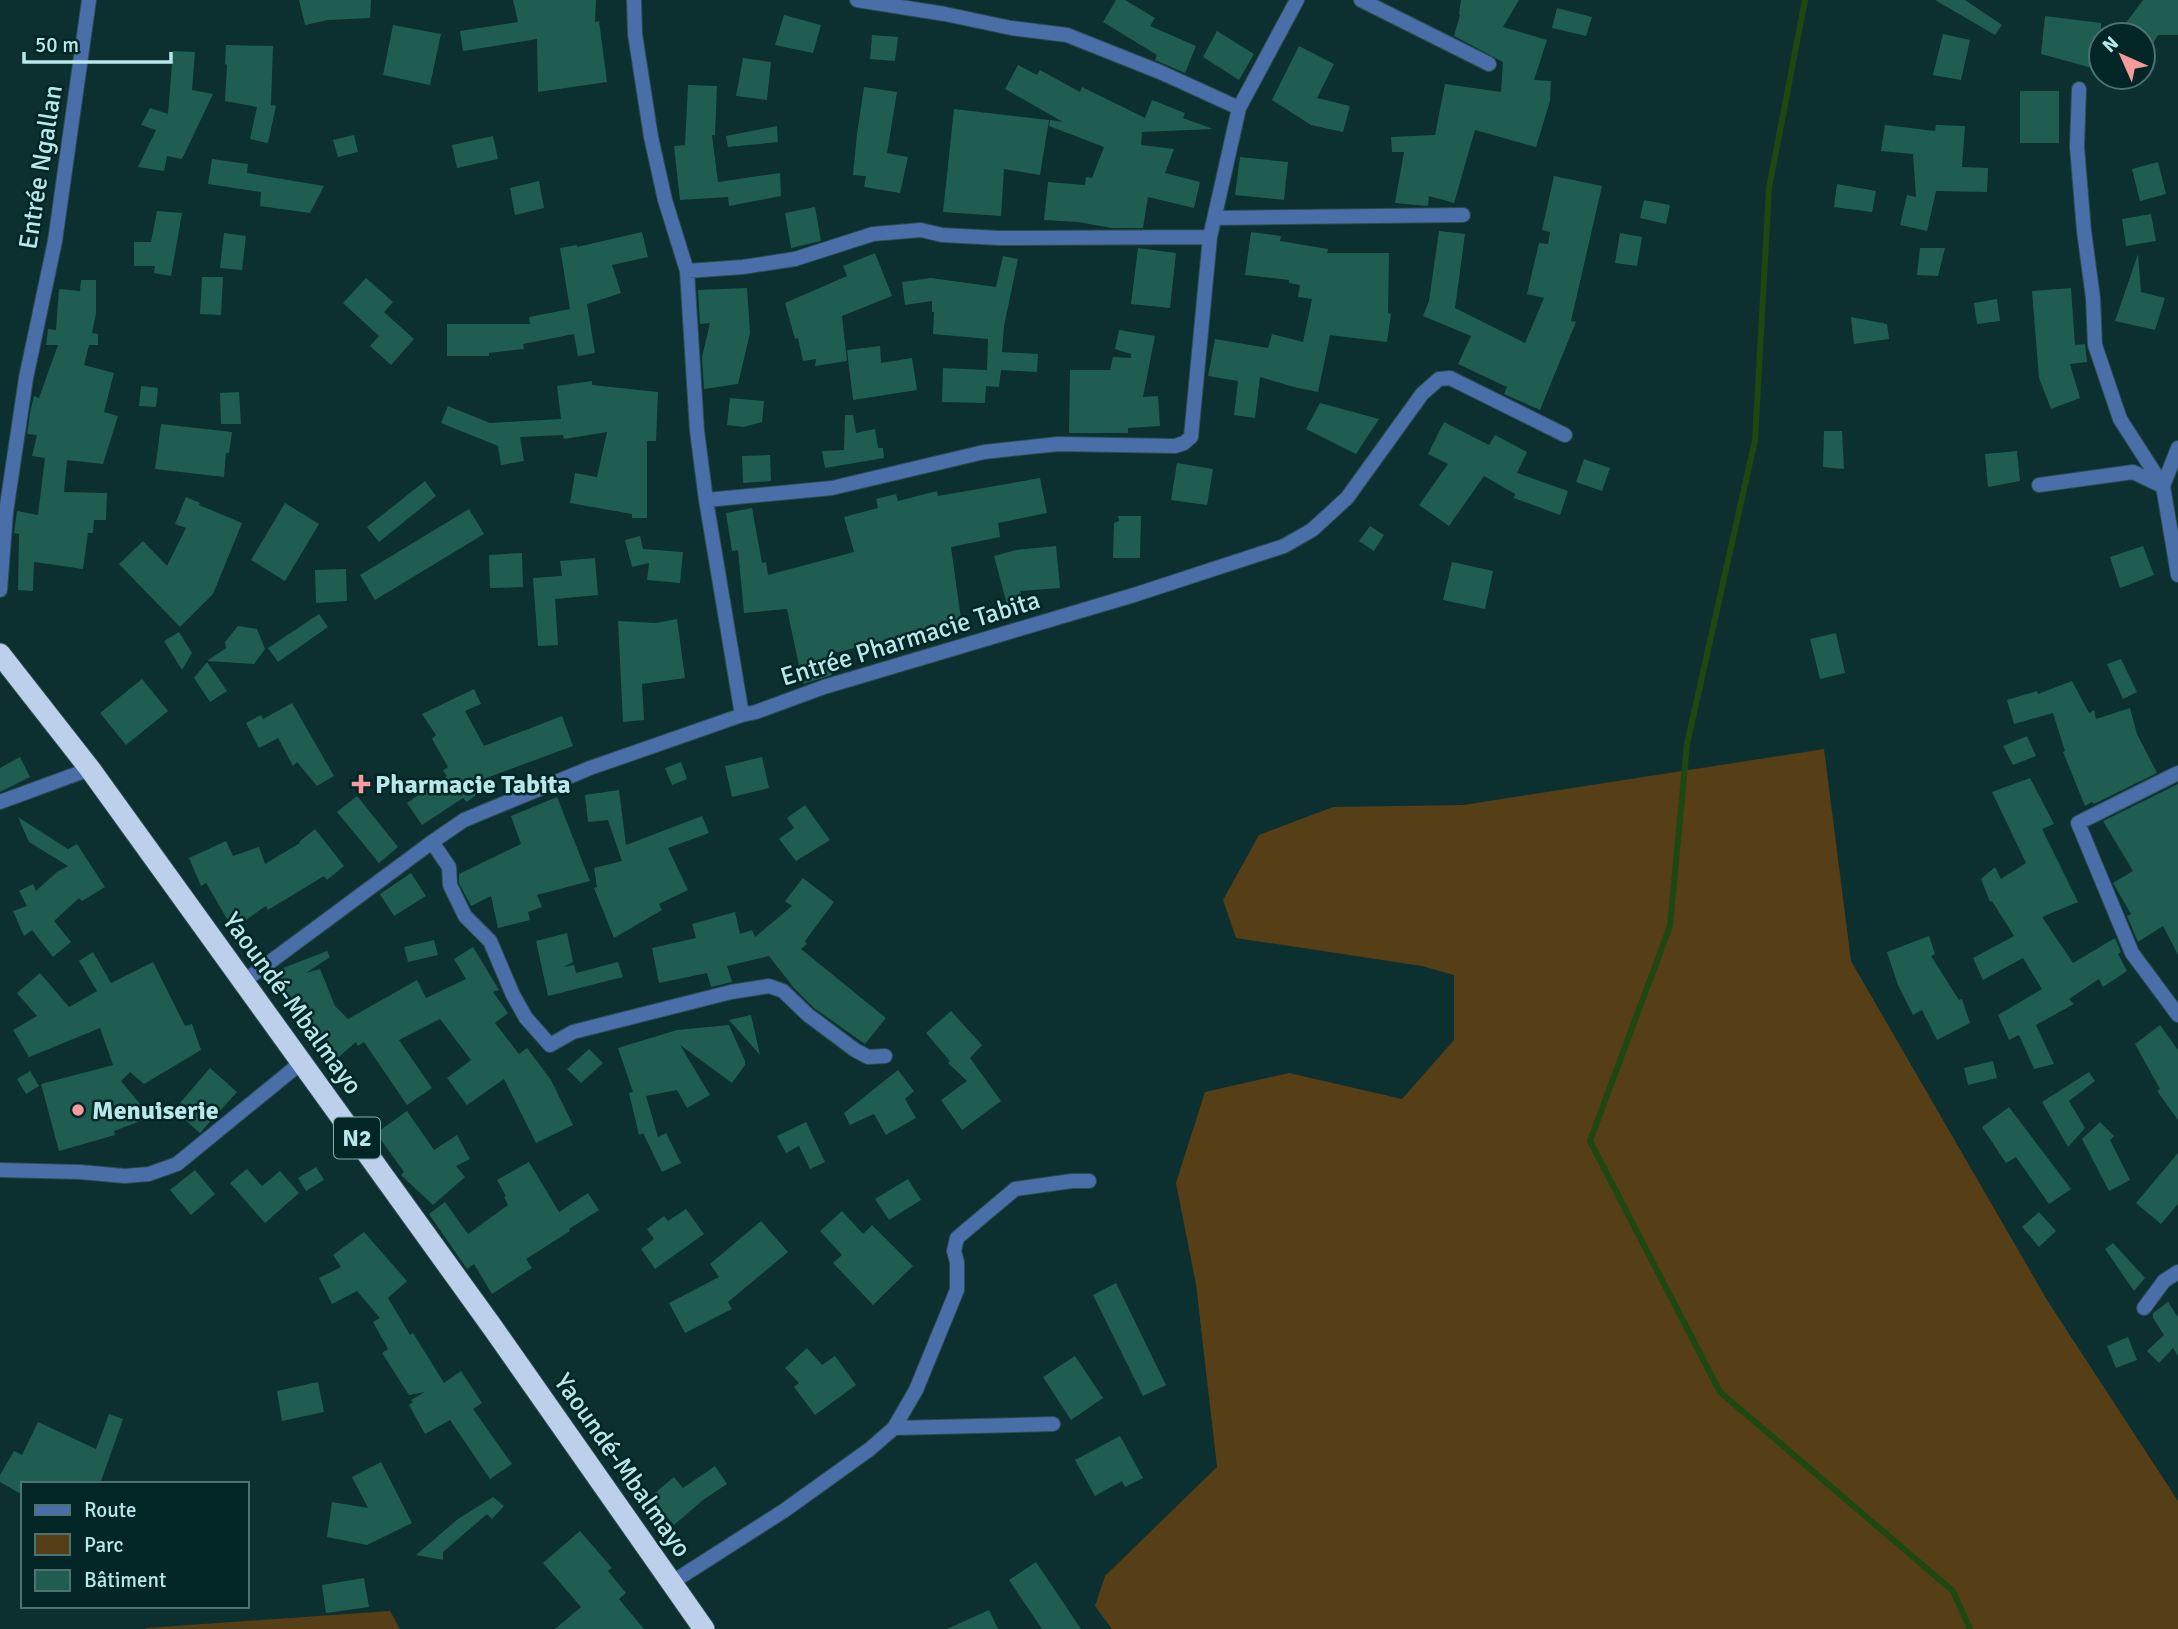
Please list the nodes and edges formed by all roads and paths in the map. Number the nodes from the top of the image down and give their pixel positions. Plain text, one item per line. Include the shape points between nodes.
1 (89, 0) edge
2 (634, 0) edge
3 (857, 0) edge
4 (1297, 0) edge
5 (1361, 0) edge
6 (1489, 64) dead end
7 (2079, 89) dead end
8 (1239, 108) junction
9 (1463, 215) dead end
10 (1215, 218) junction
11 (1210, 237) junction
12 (687, 271) junction
13 (1565, 435) dead end
14 (2178, 448) edge
15 (2039, 485) dead end
16 (2163, 486) junction
17 (706, 500) junction
18 (2178, 575) edge
19 (0, 590) edge
20 (0, 654) edge
21 (742, 715) junction
22 (90, 769) junction
23 (2178, 773) edge
24 (0, 802) edge
25 (432, 842) junction
26 (243, 982) junction
27 (2178, 1016) edge
28 (885, 1056) dead end
29 (302, 1062) junction
30 (0, 1170) edge
31 (1089, 1181) dead end
32 (2178, 1272) edge
33 (2144, 1308) dead end
34 (1053, 1424) dead end
35 (894, 1428) junction
36 (671, 1583) junction
37 (704, 1629) edge

1 - 19 street, Entrée Ngallan via 55,241 26,379 6,512
2 - 12 street via 651,137
3 - 8 street via 1067,35
4 - 8 street
5 - 6 street
7 - 16 street via 2077,147 2095,345 2120,419
8 - 10 street
9 - 10 street
10 - 11 street
11 - 12 street via 999,238 921,230 873,234 795,259
11 - 17 street via 1191,438 1184,443 1058,444 984,452 832,488
12 - 17 street
13 - 21 street, Entrée Pharmacie Tabita via 1450,378 1439,379 1422,394 1347,498 1312,530 1284,546
14 - 16 street
15 - 16 street via 2133,472
16 - 18 street
17 - 21 street
20 - 22 highway, Yaoundé-Mbalmayo / N2
21 - 25 street, Entrée Pharmacie Tabita via 590,768 464,820
22 - 24 street
22 - 26 highway, Yaoundé-Mbalmayo / N2
23 - 27 street via 2078,824 2132,953
25 - 26 street, Entrée Pharmacie Tabita
25 - 28 street via 449,867 450,885 465,916 490,941 526,1018 550,1045 573,1032 769,986 783,990 855,1050
26 - 29 highway, Yaoundé-Mbalmayo / N2
29 - 30 street via 177,1164 125,1176
29 - 36 highway, Yaoundé-Mbalmayo / N2
31 - 35 street via 1015,1189 957,1238 957,1290 916,1390
32 - 33 street via 2164,1281
34 - 35 street
35 - 36 street via 785,1510
36 - 37 highway, Yaoundé-Mbalmayo / N2

